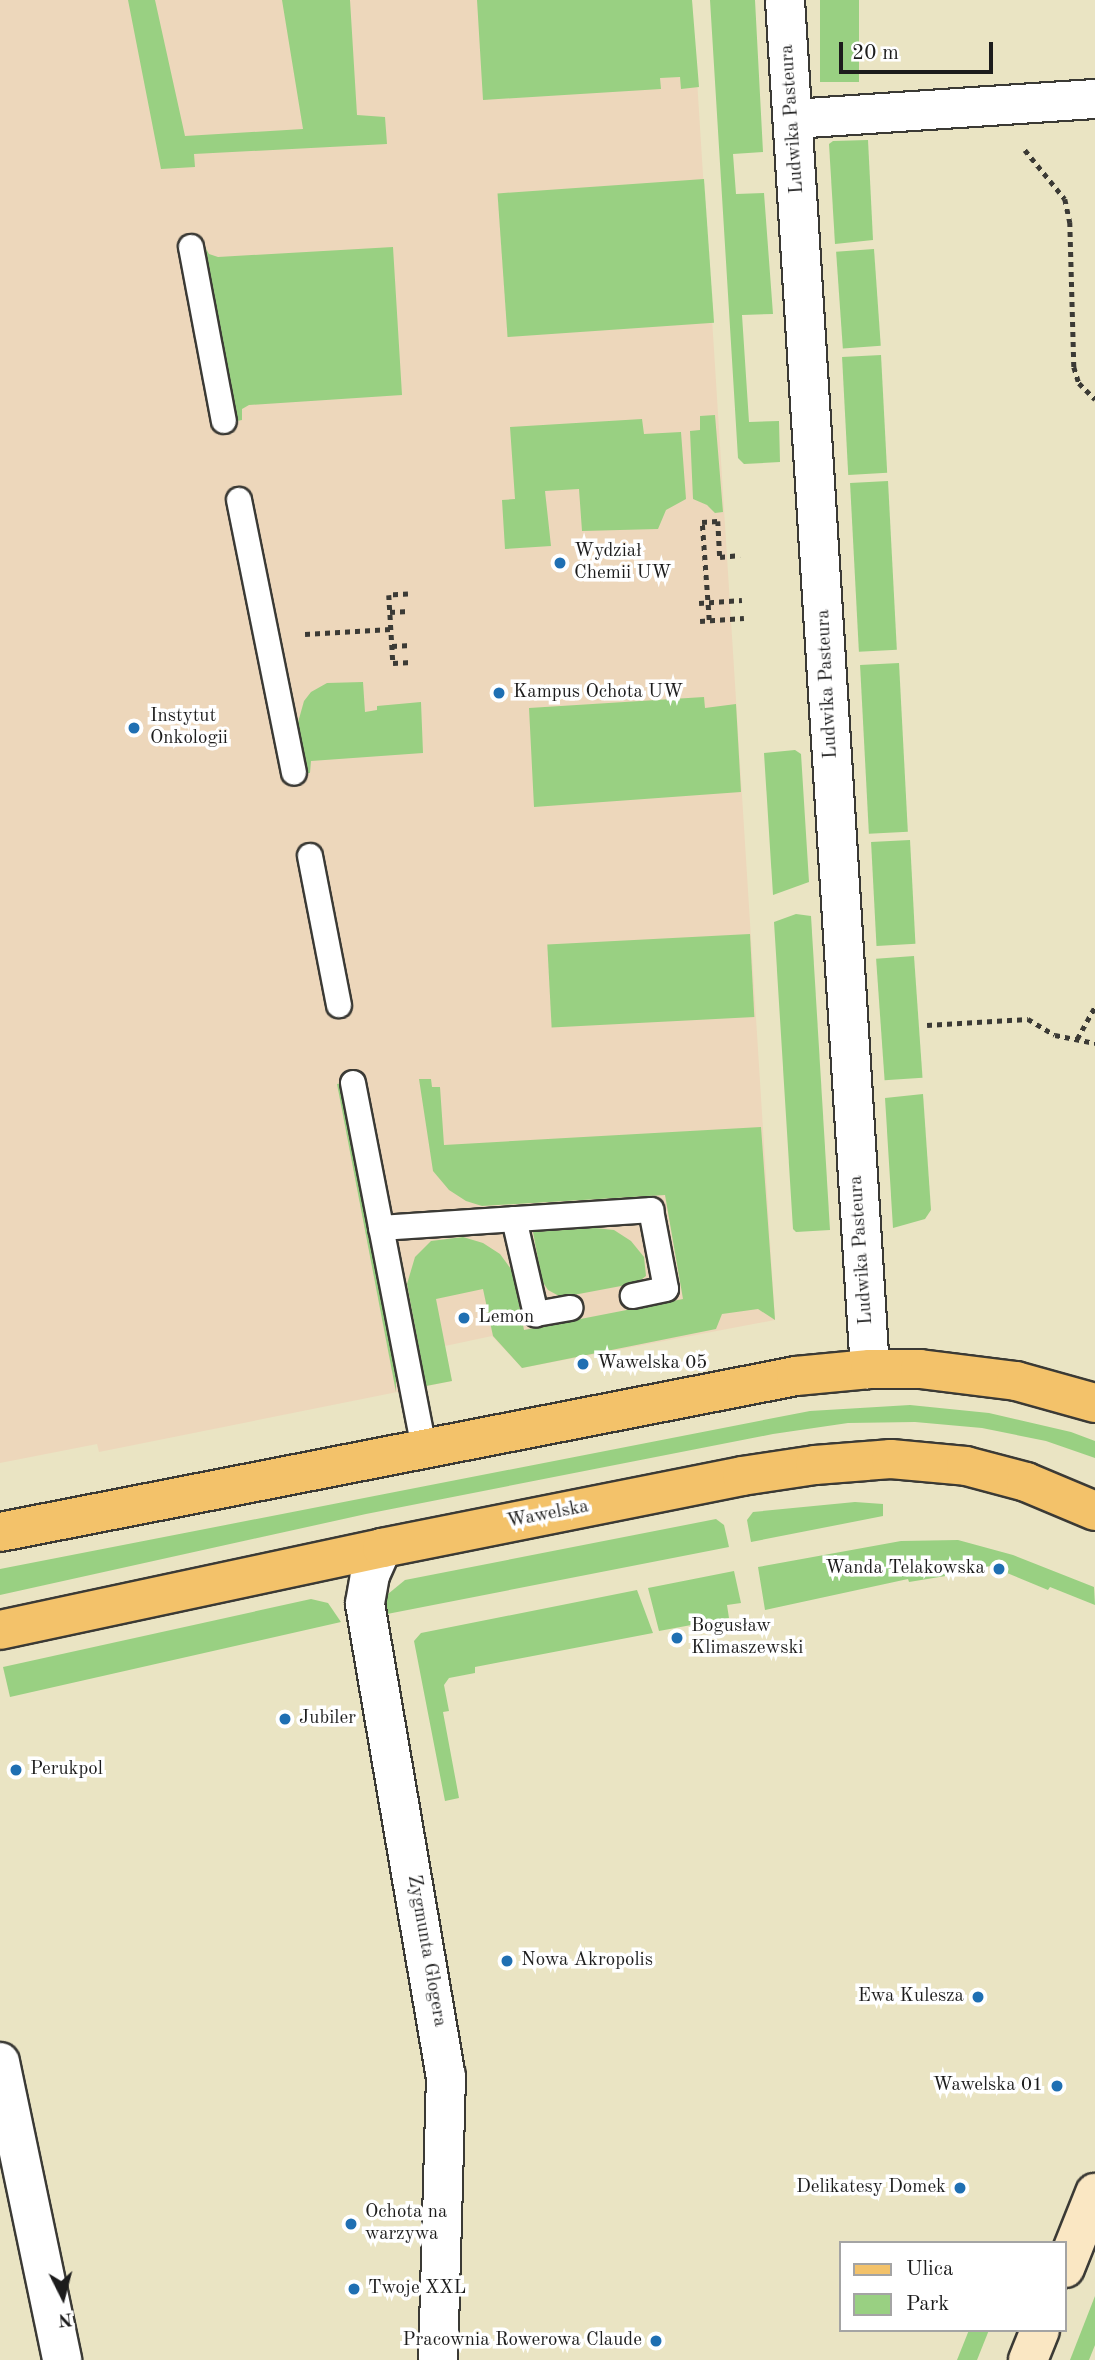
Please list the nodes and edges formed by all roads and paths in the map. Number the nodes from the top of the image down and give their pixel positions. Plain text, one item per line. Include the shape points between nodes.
1 (785, 0) edge
2 (1095, 99) edge
3 (993, 106) junction
4 (793, 119) junction
5 (191, 247) dead end
6 (1095, 399) edge
7 (224, 421) dead end
8 (239, 500) dead end
9 (740, 555) dead end
10 (408, 594) dead end
11 (742, 600) dead end
12 (708, 602) junction
13 (699, 603) dead end
14 (409, 611) dead end
15 (390, 612) junction
16 (744, 618) dead end
17 (709, 620) junction
18 (700, 621) dead end
19 (391, 629) junction
20 (332, 633) dead end
21 (411, 645) dead end
22 (392, 646) junction
23 (412, 662) dead end
24 (294, 774) dead end
25 (310, 856) dead end
26 (339, 1005) dead end
27 (1095, 1006) edge
28 (927, 1025) dead end
29 (1077, 1039) junction
30 (1095, 1043) edge
31 (354, 1083) dead end
32 (514, 1219) junction
33 (381, 1228) junction
34 (633, 1296) dead end
35 (570, 1308) dead end
36 (870, 1369) junction
37 (1095, 1403) edge
38 (424, 1449) junction
39 (1095, 1511) edge
40 (0, 1532) edge
41 (382, 1548) junction
42 (0, 1630) edge
43 (0, 2062) edge
44 (1095, 2193) edge
45 (1067, 2263) edge
46 (1039, 2332) edge
47 (62, 2360) edge
48 (438, 2360) edge
49 (1028, 2360) edge

1 - 4 street, Ludwika Pasteura
2 - 3 street
3 - 4 street
3 - 6 path via 1011,135 1065,199 1070,222 1074,367 1079,383
4 - 36 street, Ludwika Pasteura
5 - 7 lane
8 - 24 lane
9 - 12 path via 720,557 718,521 702,522
10 - 15 path via 389,595
11 - 12 path
12 - 13 path
12 - 17 path
14 - 15 path
15 - 19 path
16 - 17 path
17 - 18 path
19 - 20 path
19 - 22 path
21 - 22 path
22 - 23 path via 393,663
25 - 26 lane
27 - 29 path
28 - 29 path via 1028,1019 1055,1035
29 - 30 path
31 - 33 lane
32 - 33 lane
32 - 34 lane via 651,1210 666,1289
32 - 35 lane via 536,1314
33 - 38 lane
36 - 37 main road via 970,1374 1016,1381
36 - 38 main road via 784,1378
38 - 40 main road
39 - 41 main road, Wawelska via 1026,1482 966,1466 891,1459 742,1476
41 - 42 main road, Wawelska
41 - 48 street, Zygmunta Glogera via 370,1575 365,1604 446,2076
43 - 47 street
44 - 45 main road
46 - 49 main road

